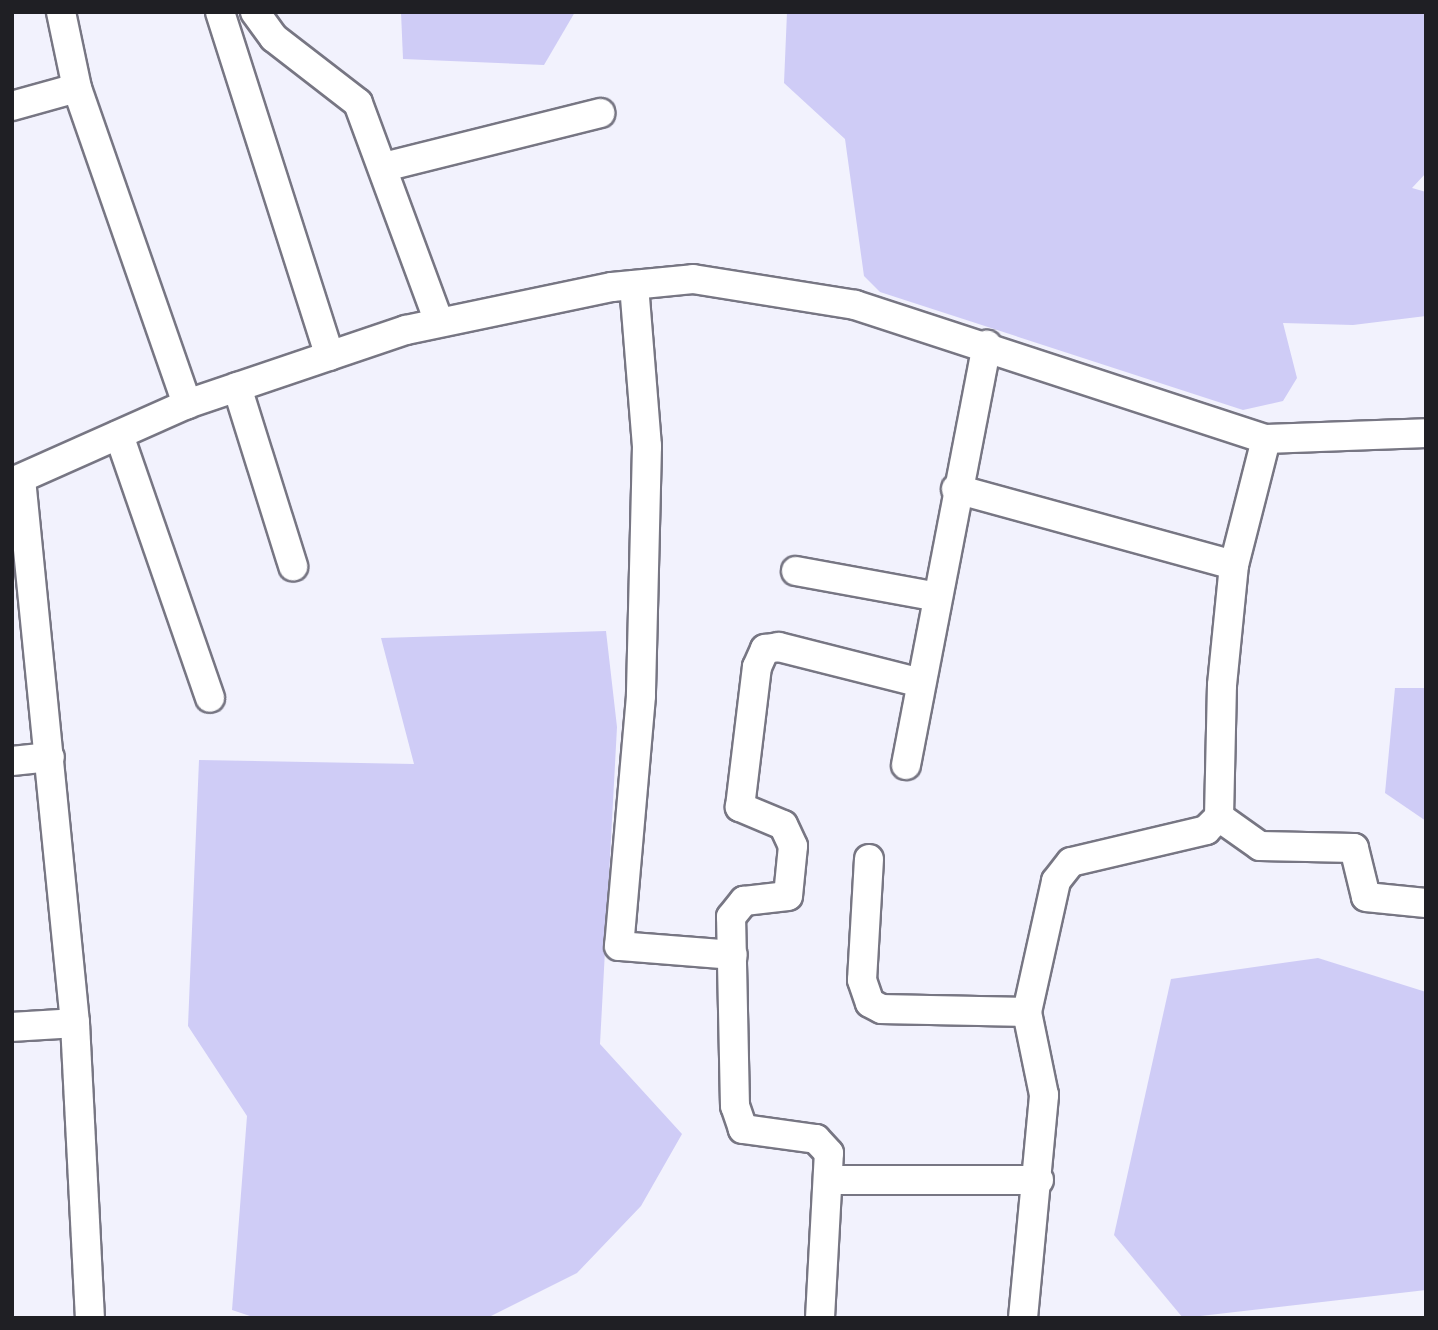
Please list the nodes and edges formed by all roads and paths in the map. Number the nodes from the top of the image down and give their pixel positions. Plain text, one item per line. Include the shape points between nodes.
1 (61, 12) edge
2 (220, 12) edge
3 (255, 12) edge
4 (77, 88) junction
5 (12, 106) edge
6 (600, 113) dead end
7 (384, 167) junction
8 (634, 285) junction
9 (439, 322) junction
10 (987, 345) junction
11 (330, 356) junction
12 (237, 387) junction
13 (187, 404) junction
14 (1426, 433) edge
15 (119, 435) junction
16 (1266, 439) junction
17 (17, 480) edge
18 (956, 489) junction
19 (1234, 565) junction
20 (293, 566) dead end
21 (796, 571) dead end
22 (937, 597) junction
23 (921, 683) junction
24 (210, 698) dead end
25 (50, 757) junction
26 (12, 761) edge
27 (906, 765) dead end
28 (1219, 817) junction
29 (869, 859) dead end
30 (1426, 903) edge
31 (733, 955) junction
32 (1027, 1012) junction
33 (75, 1023) junction
34 (12, 1027) edge
35 (828, 1180) junction
36 (1039, 1180) junction
37 (90, 1318) edge
38 (820, 1318) edge
39 (1023, 1318) edge

1 - 4 street
2 - 11 street
3 - 7 street via 274,38 358,103
4 - 5 street
4 - 13 street
6 - 7 street
7 - 9 street
8 - 9 street
8 - 10 street via 693,279 762,285 855,305
8 - 31 street via 647,446 641,696 619,946
9 - 11 street
10 - 16 street
10 - 18 street
11 - 12 street
12 - 13 street
12 - 20 street
13 - 15 street
14 - 16 street
15 - 17 street
15 - 24 street
16 - 19 street
17 - 25 street
18 - 19 street
18 - 22 street
19 - 28 street via 1222,685
21 - 22 street
22 - 23 street
23 - 27 street
23 - 31 street via 779,647 759,655 740,807 783,825 793,846 788,897 735,906
25 - 26 street
25 - 33 street
28 - 30 street via 1259,846 1354,848 1366,897
28 - 32 street via 1206,830 1061,868
29 - 32 street via 862,980 870,1003 882,1009
31 - 35 street via 738,1121 754,1133 824,1144
32 - 36 street via 1044,1095
33 - 34 street
33 - 37 street
35 - 36 street
35 - 38 street
36 - 39 street

